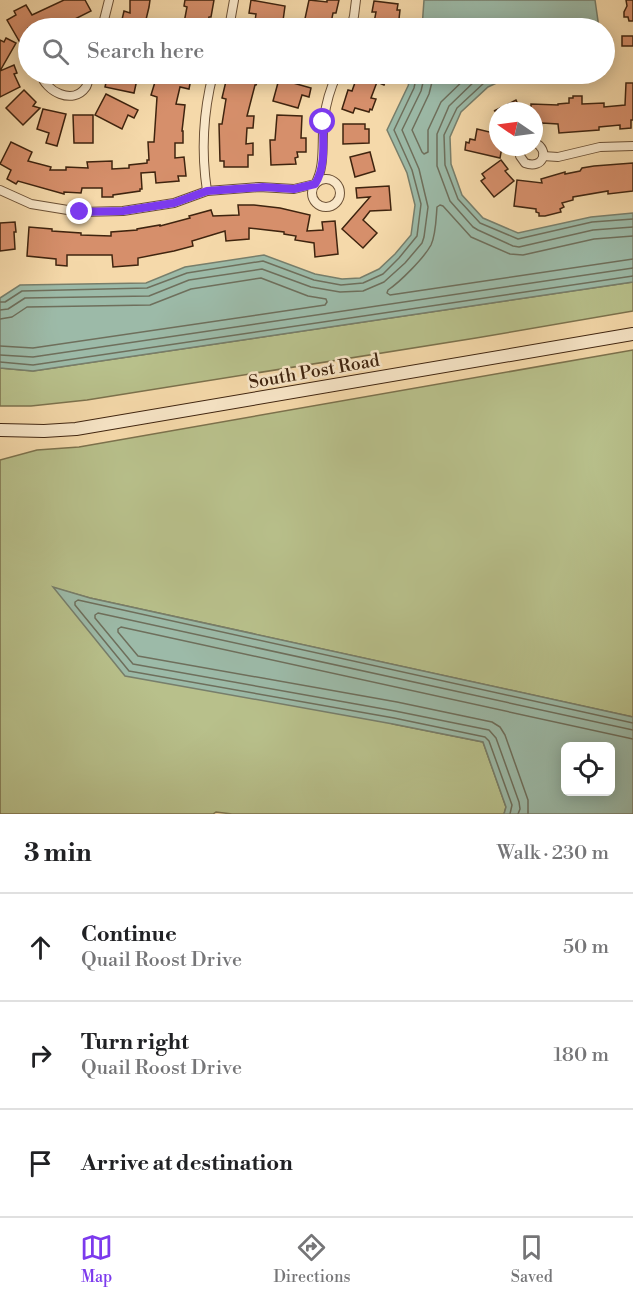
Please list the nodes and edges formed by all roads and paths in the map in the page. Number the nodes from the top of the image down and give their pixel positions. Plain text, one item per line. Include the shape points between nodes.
1 (109, 0) edge
2 (234, 0) edge
3 (356, 0) edge
4 (104, 18) edge
5 (231, 18) edge
6 (354, 18) edge
7 (45, 84) edge
8 (87, 84) edge
9 (210, 84) edge
10 (333, 84) edge
11 (633, 146) edge
12 (520, 156) edge
13 (543, 156) joint
14 (0, 190) edge
15 (207, 191) junction
16 (633, 334) edge
17 (0, 430) edge

1 - 4 street
2 - 5 street
3 - 6 street
7 - 8 street via 66,95 82,91
9 - 15 street via 203,134
10 - 15 street via 326,103 321,168 315,184 294,189
11 - 13 street
12 - 13 street via 529,165 538,164
14 - 15 street via 31,204 80,212 123,211 174,203
16 - 17 street, South Post Road via 76,429

